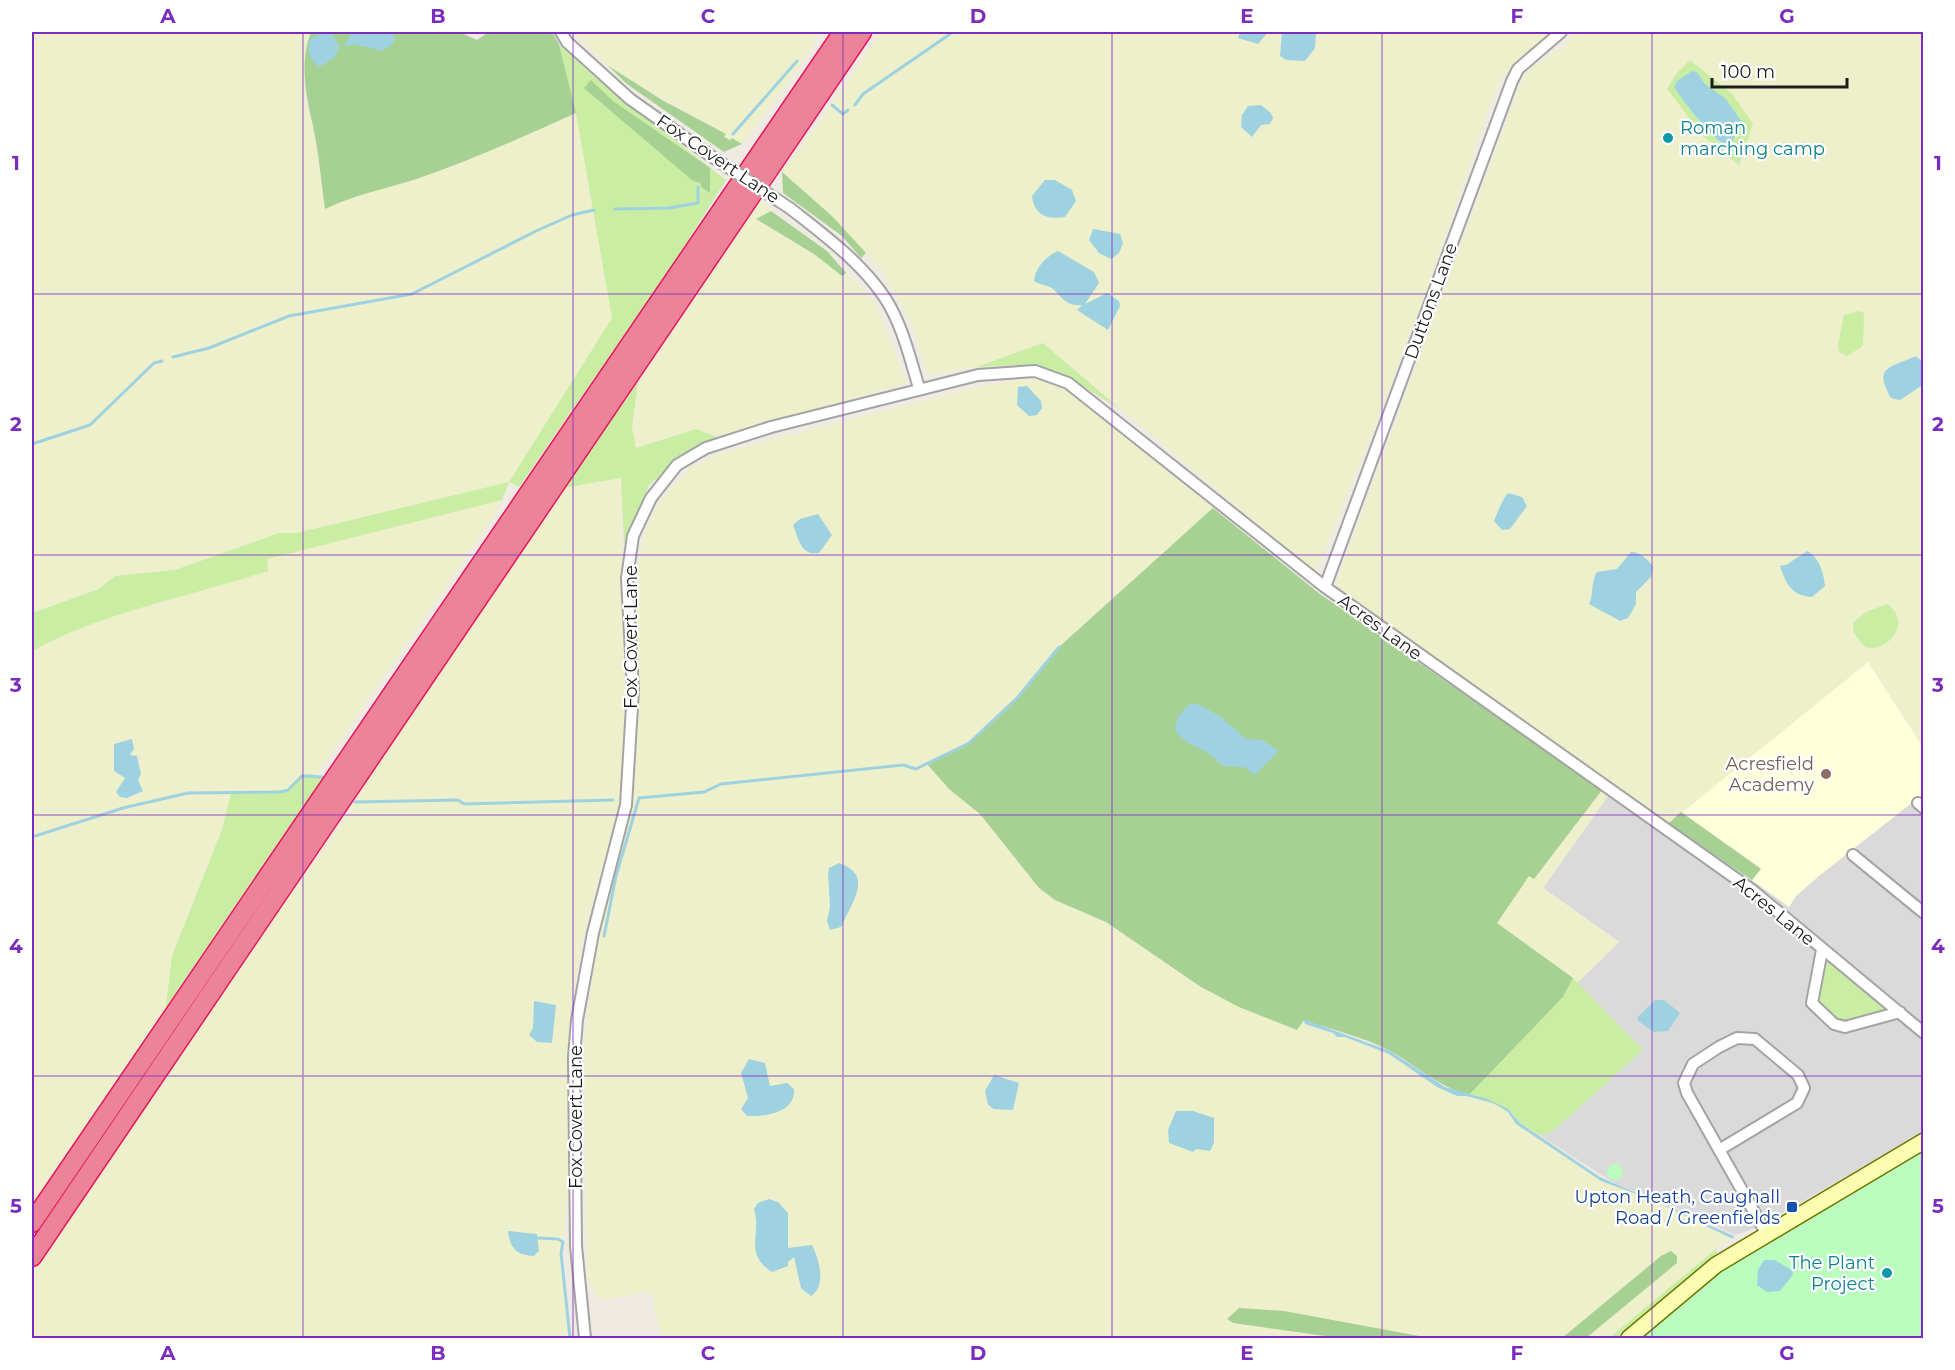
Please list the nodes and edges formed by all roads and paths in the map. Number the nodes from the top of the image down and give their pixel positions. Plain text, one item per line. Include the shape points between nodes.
1 (561, 32) edge
2 (843, 32) edge
3 (862, 32) edge
4 (1561, 32) edge
5 (919, 388) junction
6 (1324, 587) junction
7 (1853, 855) dead end
8 (1923, 913) edge
9 (1822, 950) junction
10 (1899, 1012) junction
11 (1923, 1033) edge
12 (1923, 1141) edge
13 (1719, 1150) junction
14 (32, 1223) edge
15 (1766, 1233) junction
16 (32, 1257) edge
17 (585, 1338) edge
18 (1629, 1338) edge

1 - 5 street, Fox Covert Lane, bridge via 630,99 791,209 839,247 885,297 906,344
2 - 14 highway
3 - 16 highway
4 - 6 street, Duttons Lane via 1518,69 1512,81
5 - 6 street, Acres Lane via 978,375 1035,371 1068,383
5 - 17 street, Fox Covert Lane via 706,448 677,465 651,498 633,536 627,578 633,690 626,805 593,933 574,1057 576,1246
6 - 9 street, Acres Lane via 1752,890
7 - 8 street
9 - 10 street, Acres Lane
9 - 10 street, Acres Lane via 1812,1003 1834,1024 1845,1027
10 - 11 street, Acres Lane
12 - 15 street
13 - 13 street via 1684,1083 1693,1064 1737,1038 1755,1039 1798,1075 1804,1088 1797,1103
13 - 15 street
15 - 18 street via 1716,1265

